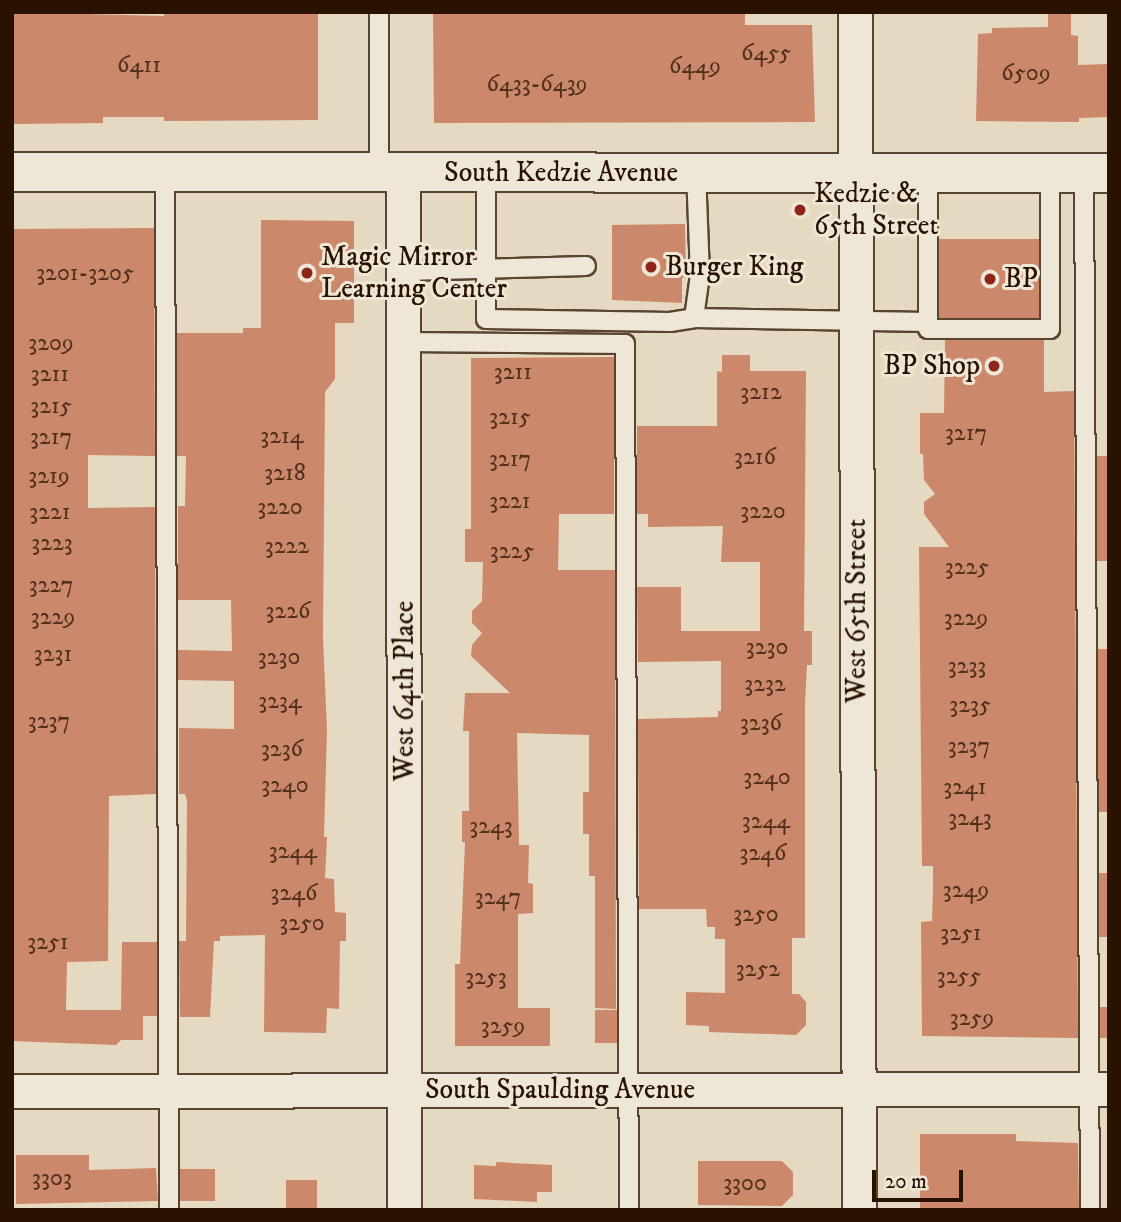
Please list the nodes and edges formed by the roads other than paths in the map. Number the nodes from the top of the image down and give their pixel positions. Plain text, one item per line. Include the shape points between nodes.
1 (379, 12) edge
2 (855, 12) edge
3 (12, 172) edge
4 (165, 172) junction
5 (391, 173) junction
6 (486, 173) junction
7 (696, 173) junction
8 (855, 173) junction
9 (928, 173) junction
10 (1081, 173) edge
11 (586, 266) dead end
12 (486, 268) junction
13 (404, 271) junction
14 (694, 318) junction
15 (856, 321) junction
16 (928, 322) junction
17 (405, 342) junction
18 (859, 1089) junction
19 (1099, 1089) edge
20 (168, 1090) junction
21 (404, 1090) junction
22 (628, 1090) junction
23 (12, 1091) edge
24 (169, 1210) edge
25 (404, 1210) edge
26 (629, 1210) edge
27 (859, 1210) edge
28 (1090, 1210) edge

1 - 5 lane
2 - 8 street, West 65th Street
3 - 4 main road, South Kedzie Avenue
4 - 5 main road, South Kedzie Avenue
4 - 20 lane
5 - 6 main road, South Kedzie Avenue
5 - 13 street, West 64th Place
6 - 7 main road, South Kedzie Avenue
6 - 12 lane
7 - 8 main road, South Kedzie Avenue
7 - 14 lane via 700,275
8 - 9 main road, South Kedzie Avenue
8 - 15 street, West 65th Street
9 - 10 main road, South Kedzie Avenue
9 - 16 lane
10 - 16 lane via 1050,329 928,329
10 - 19 lane
11 - 12 lane
12 - 13 lane
12 - 14 lane via 486,319 670,323
13 - 17 street, West 64th Place
14 - 15 lane
15 - 16 lane
15 - 18 street, West 65th Street
17 - 21 street, West 64th Place
17 - 22 lane via 625,344
18 - 19 street, South Spaulding Avenue
18 - 22 street, South Spaulding Avenue
18 - 27 street, West 65th Street
19 - 28 lane
20 - 21 street, South Spaulding Avenue
20 - 23 street, South Spaulding Avenue
20 - 24 lane
21 - 22 street, South Spaulding Avenue
21 - 25 street, West 64th Place
22 - 26 lane

